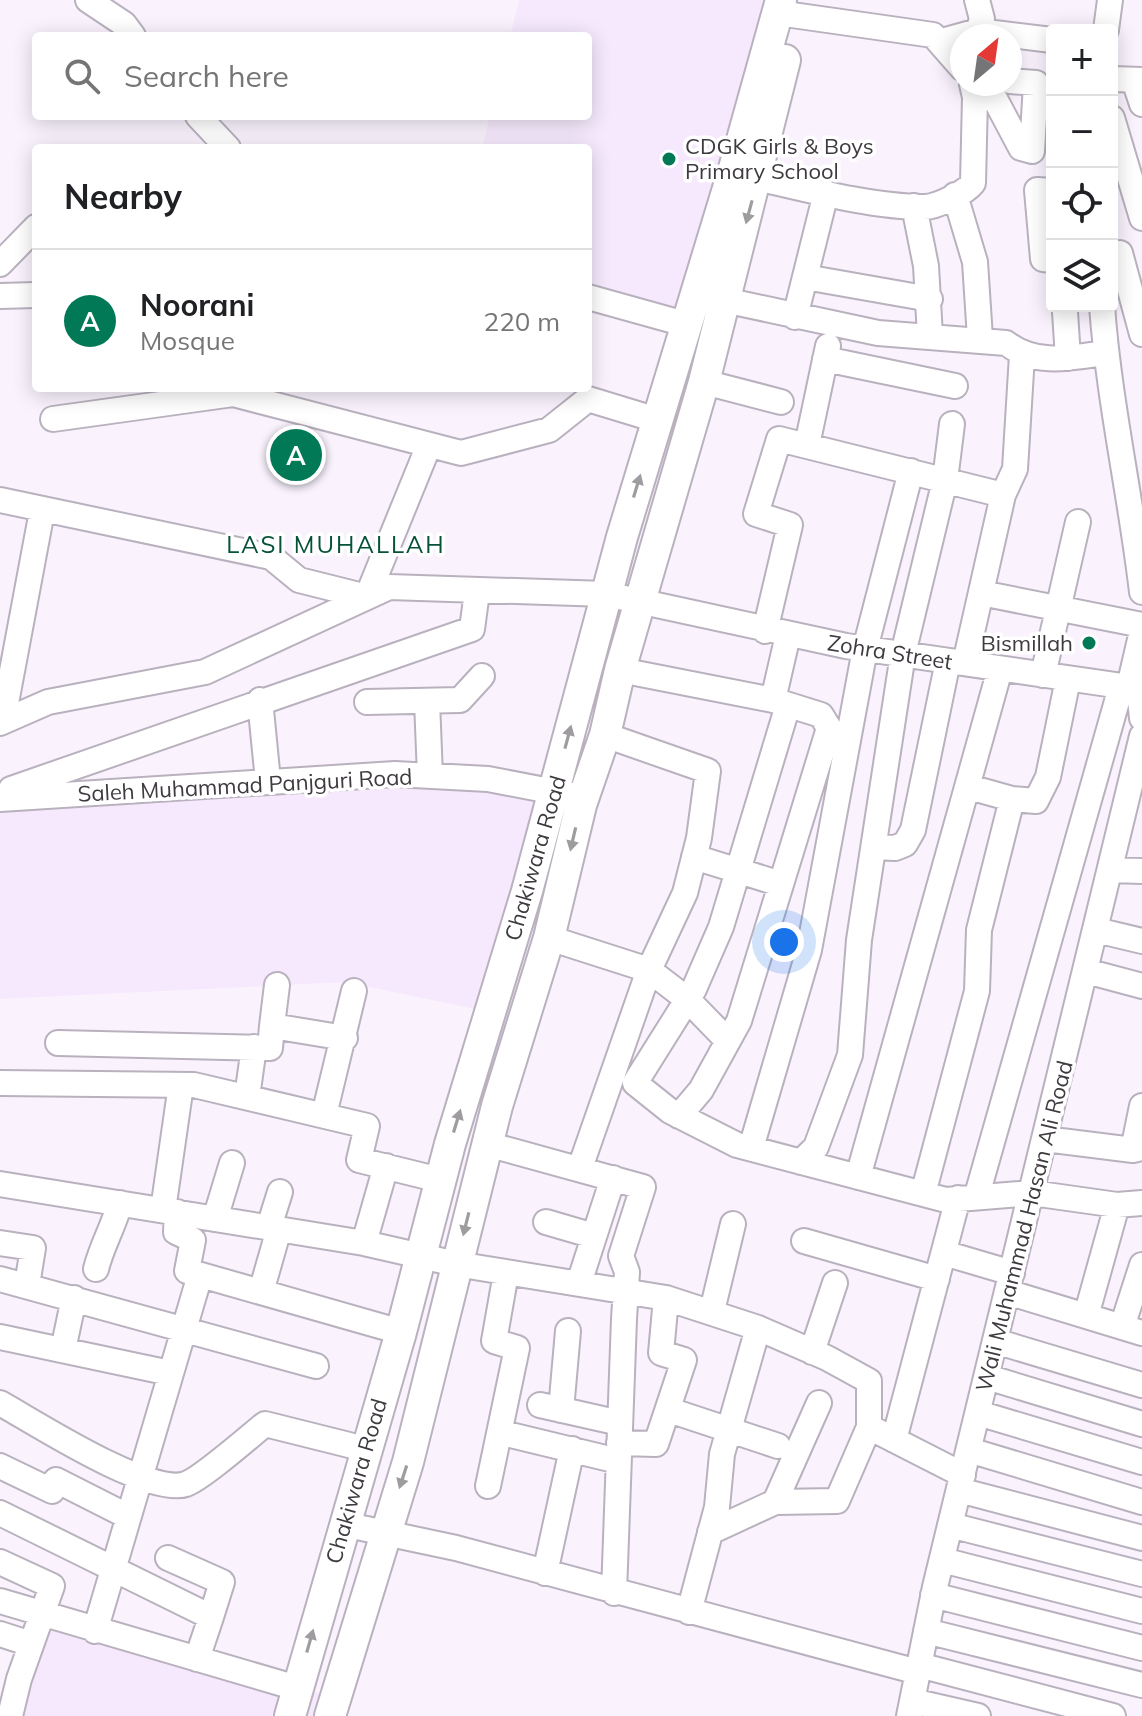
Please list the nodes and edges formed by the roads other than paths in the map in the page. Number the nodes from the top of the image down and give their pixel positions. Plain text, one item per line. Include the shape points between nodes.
1 (88, 0) edge
2 (977, 0) edge
3 (1110, 0) edge
4 (801, 9) edge
5 (980, 24) edge
6 (1107, 24) edge
7 (130, 32) edge
8 (1022, 36) edge
9 (950, 39) edge
10 (1046, 39) edge
11 (942, 41) junction
12 (950, 52) edge
13 (1129, 80) edge
14 (1022, 82) edge
15 (975, 96) edge
16 (993, 96) edge
17 (1142, 104) edge
18 (202, 120) edge
19 (1118, 138) edge
20 (224, 144) edge
21 (746, 175) junction
22 (1046, 191) edge
23 (826, 193) junction
24 (955, 195) junction
25 (914, 206) junction
26 (1142, 218) edge
27 (32, 231) edge
28 (1118, 254) edge
29 (1046, 259) edge
30 (0, 264) edge
31 (805, 277) junction
32 (696, 292) junction
33 (32, 295) edge
34 (0, 296) edge
35 (592, 298) edge
36 (930, 299) junction
37 (726, 302) junction
38 (1065, 312) dead end
39 (1102, 312) edge
40 (795, 317) junction
41 (685, 324) junction
42 (833, 324) junction
43 (1142, 334) edge
44 (930, 336) junction
45 (980, 338) junction
46 (1105, 353) junction
47 (1022, 355) junction
48 (1068, 358) junction
49 (825, 359) junction
50 (704, 382) junction
51 (955, 386) dead end
52 (781, 402) dead end
53 (53, 419) dead end
54 (657, 420) junction
55 (952, 424) dead end
56 (429, 445) junction
57 (807, 445) junction
58 (911, 471) junction
59 (945, 480) junction
60 (1003, 495) junction
61 (0, 500) edge
62 (42, 511) junction
63 (1078, 522) dead end
64 (477, 592) junction
65 (1142, 592) edge
66 (981, 593) junction
67 (606, 594) junction
68 (367, 597) junction
69 (642, 599) junction
70 (1058, 609) junction
71 (1142, 628) edge
72 (776, 633) junction
73 (865, 649) junction
74 (903, 654) junction
75 (956, 662) junction
76 (1000, 669) junction
77 (620, 670) junction
78 (1043, 675) junction
79 (482, 676) dead end
80 (1068, 679) junction
81 (1133, 688) edge
82 (260, 700) junction
83 (427, 701) junction
84 (367, 702) dead end
85 (780, 702) junction
86 (9, 709) edge
87 (1142, 718) edge
88 (605, 735) junction
89 (1142, 736) edge
90 (1138, 765) edge
91 (430, 776) junction
92 (268, 781) junction
93 (969, 787) junction
94 (569, 794) junction
95 (0, 796) edge
96 (1135, 797) edge
97 (1012, 799) junction
98 (874, 847) junction
99 (694, 857) junction
100 (1110, 870) junction
101 (738, 871) junction
102 (1142, 871) edge
103 (781, 884) junction
104 (1096, 930) junction
105 (549, 938) junction
106 (1142, 941) edge
107 (649, 970) junction
108 (1086, 971) junction
109 (277, 985) dead end
110 (1142, 986) edge
111 (354, 991) dead end
112 (688, 1000) junction
113 (272, 1026) junction
114 (345, 1038) junction
115 (728, 1041) junction
116 (58, 1043) dead end
117 (254, 1047) junction
118 (0, 1083) edge
119 (181, 1085) junction
120 (247, 1097) junction
121 (1142, 1106) edge
122 (324, 1115) junction
123 (679, 1116) junction
124 (1045, 1139) junction
125 (487, 1144) junction
126 (751, 1148) junction
127 (1138, 1149) edge
128 (801, 1162) junction
129 (232, 1163) dead end
130 (386, 1166) junction
131 (580, 1168) junction
132 (858, 1177) junction
133 (613, 1178) junction
134 (440, 1180) junction
135 (0, 1184) edge
136 (280, 1192) dead end
137 (1032, 1193) junction
138 (923, 1194) junction
139 (968, 1196) junction
140 (120, 1203) junction
141 (1142, 1203) edge
142 (1117, 1205) junction
143 (170, 1211) junction
144 (215, 1219) junction
145 (546, 1222) dead end
146 (733, 1224) dead end
147 (274, 1228) junction
148 (594, 1236) junction
149 (804, 1241) dead end
150 (0, 1243) edge
151 (364, 1243) junction
152 (944, 1253) junction
153 (421, 1255) junction
154 (456, 1264) junction
155 (1142, 1265) edge
156 (96, 1269) dead end
157 (506, 1273) junction
158 (200, 1275) junction
159 (0, 1279) edge
160 (937, 1279) junction
161 (579, 1283) junction
162 (835, 1283) dead end
163 (1010, 1283) junction
164 (27, 1285) junction
165 (628, 1291) junction
166 (261, 1292) junction
167 (74, 1298) junction
168 (666, 1298) junction
169 (712, 1311) junction
170 (1086, 1316) junction
171 (758, 1328) junction
172 (183, 1329) junction
173 (1132, 1330) edge
174 (568, 1331) dead end
175 (401, 1332) junction
176 (0, 1337) edge
177 (995, 1341) junction
178 (63, 1350) junction
179 (812, 1352) junction
180 (316, 1366) dead end
181 (170, 1373) junction
182 (987, 1377) junction
183 (1142, 1385) edge
184 (0, 1403) edge
185 (819, 1403) dead end
186 (669, 1410) junction
187 (978, 1413) junction
188 (1142, 1424) edge
189 (869, 1427) junction
190 (729, 1429) junction
191 (502, 1433) junction
192 (894, 1440) junction
193 (619, 1442) junction
194 (778, 1446) dead end
195 (365, 1449) junction
196 (572, 1449) junction
197 (969, 1450) junction
198 (1142, 1462) edge
199 (0, 1466) edge
200 (138, 1476) junction
201 (961, 1483) junction
202 (488, 1486) dead end
203 (775, 1502) junction
204 (1142, 1502) edge
205 (127, 1516) junction
206 (9, 1517) edge
207 (343, 1524) junction
208 (950, 1525) junction
209 (710, 1532) junction
210 (386, 1534) junction
211 (1142, 1538) edge
212 (168, 1558) dead end
213 (0, 1560) edge
214 (942, 1560) junction
215 (111, 1570) junction
216 (545, 1573) junction
217 (1142, 1574) edge
218 (614, 1593) junction
219 (933, 1595) junction
220 (0, 1601) edge
221 (1142, 1611) edge
222 (689, 1612) junction
223 (43, 1615) junction
224 (211, 1617) junction
225 (95, 1631) junction
226 (926, 1631) junction
227 (0, 1634) edge
228 (31, 1644) junction
229 (1142, 1648) edge
230 (197, 1659) junction
231 (11, 1667) edge
232 (919, 1668) junction
233 (1142, 1685) edge
234 (293, 1702) edge
235 (910, 1708) edge
236 (10, 1716) edge
237 (330, 1716) edge
238 (978, 1716) edge
239 (1113, 1716) edge

1 - 7 street
2 - 5 street
3 - 6 street
4 - 11 street
4 - 21 main road, Chakiwara Road
8 - 10 street
9 - 11 street
11 - 12 street
13 - 17 street
14 - 16 street via 1036,83 1032,151 1021,148
15 - 24 street via 973,183
18 - 20 street
19 - 26 street
21 - 23 street
21 - 32 main road, Chakiwara Road
21 -> 37 main road, Chakiwara Road
22 - 29 street via 1037,190
23 - 25 street
23 - 31 street
24 - 25 street via 927,207
24 - 45 street via 975,262
25 - 36 street
27 - 30 street
28 - 43 street
31 - 36 street
31 - 40 street
32 - 37 street
32 - 41 main road, Chakiwara Road
33 - 34 street
35 - 41 street
36 - 44 street
37 - 40 street
37 - 50 main road, Chakiwara Road
38 - 48 street
39 - 46 street
40 - 42 street
41 - 54 main road, Chakiwara Road
42 - 44 street
42 - 49 street
44 - 45 street
45 - 47 street via 1006,343
46 - 48 street
46 - 65 street via 1132,499
47 - 48 street
47 - 60 street via 1015,469
49 - 51 street
49 - 57 street
50 - 52 street
50 - 69 main road, Chakiwara Road
53 - 56 street via 233,394
54 - 56 street via 588,399 549,430 461,453
67 -> 54 main road, Chakiwara Road
55 - 59 street
56 - 68 street
57 - 58 street
57 - 72 street via 779,439 756,514 790,525
58 - 59 street
58 - 73 street
59 - 60 street
59 - 74 street
60 - 66 street
61 - 62 street
62 - 68 street via 271,557 299,580
62 - 86 street
63 - 70 street
64 - 67 street, Zohra Street
64 - 68 street, Zohra Street via 389,587
64 - 82 street via 472,629
66 - 70 street
66 - 75 street
67 - 69 street, Zohra Street
94 -> 67 main road, Chakiwara Road
68 - 86 street, Zohra Street via 205,672
69 - 72 street, Zohra Street
69 - 77 main road, Chakiwara Road
70 - 71 street
70 - 78 street
71 - 81 street
72 - 73 street, Zohra Street
72 - 85 street
73 - 74 street, Zohra Street
73 - 126 street via 809,950
74 - 75 street, Zohra Street
74 - 98 street
75 - 76 street, Zohra Street
75 - 98 street via 913,830 905,844
76 - 78 street, Zohra Street
76 - 93 street
77 - 85 street
77 - 88 main road, Chakiwara Road
78 - 80 street, Zohra Street
79 - 83 street via 460,700
80 - 81 street, Zohra Street
80 - 97 street via 1048,777 1036,801
81 - 87 street
81 - 139 street
82 - 92 street
82 - 95 street
83 - 84 street
83 - 91 street
85 - 101 street
85 - 103 street via 821,715 829,728
88 - 94 main road, Chakiwara Road
88 - 99 street via 708,771
89 - 90 street, Wali Muhammad Hasan Ali Road
90 - 96 street, Wali Muhammad Hasan Ali Road
91 - 92 street, Saleh Muhammad Panjguri Road
91 - 94 street, Saleh Muhammad Panjguri Road
92 - 95 street, Saleh Muhammad Panjguri Road
93 - 97 street
93 - 132 street
94 -> 105 main road, Chakiwara Road
134 -> 94 main road, Chakiwara Road
96 - 100 street, Wali Muhammad Hasan Ali Road
97 - 138 street via 979,930 977,991
98 - 128 street via 859,940 850,1055 816,1147
99 - 101 street
99 - 107 street via 685,893
100 - 102 street
100 - 104 street, Wali Muhammad Hasan Ali Road
101 - 103 street
101 - 112 street via 721,927
103 - 115 street via 739,1021
104 - 106 street
104 - 108 street, Wali Muhammad Hasan Ali Road
105 - 107 street
105 - 125 main road, Chakiwara Road
107 - 112 street
107 - 131 street
108 - 110 street
108 - 124 street, Wali Muhammad Hasan Ali Road
109 - 113 street
111 - 114 street
112 - 115 street
112 - 123 street via 635,1083
113 - 114 street
113 - 117 street via 270,1048
114 - 122 street
115 - 123 street via 701,1090
116 - 117 street
117 - 120 street
118 - 119 street
119 - 120 street
119 - 143 street
120 - 122 street
121 - 127 street
122 - 130 street via 367,1126 359,1160
123 - 126 street
124 - 127 street
124 - 137 street, Wali Muhammad Hasan Ali Road
125 - 131 street
125 -> 154 main road, Chakiwara Road
126 - 128 street
128 - 132 street
129 - 144 street
130 - 134 street
130 - 151 street
131 - 133 street
132 - 138 street
133 - 148 street
133 - 165 street via 643,1187 621,1256
134 - 153 main road, Chakiwara Road
135 - 140 street
136 - 147 street
137 - 139 street
137 - 142 street
137 - 163 street, Wali Muhammad Hasan Ali Road
138 - 139 street via 946,1200
139 - 152 street
140 - 143 street
140 - 156 street
141 - 142 street
142 - 170 street
143 - 144 street
143 - 158 street via 176,1232 193,1240 187,1271
144 - 147 street
145 - 148 street
146 - 169 street
147 - 151 street
147 - 166 street
148 - 161 street
149 - 160 street
150 - 164 street via 33,1248
151 - 153 street
152 - 160 street
152 - 163 street
153 - 154 street
153 - 175 main road, Chakiwara Road
154 - 157 street
154 -> 210 main road, Chakiwara Road
155 - 173 street
157 - 161 street
157 - 191 street via 494,1341 517,1348
158 - 166 street
158 - 172 street
159 - 164 street
160 - 192 street
161 - 165 street
162 - 179 street
163 - 170 street
163 - 177 street, Wali Muhammad Hasan Ali Road
164 - 167 street
165 - 168 street
165 - 193 street
166 - 175 street
167 - 172 street
167 - 178 street
168 - 169 street
168 - 186 street via 661,1353 684,1360
169 - 171 street
170 - 173 street
171 - 179 street
171 - 190 street
172 - 180 street
172 - 181 street
174 - 193 street via 550,1408
175 - 195 main road, Chakiwara Road
176 - 178 street
177 - 182 street, Wali Muhammad Hasan Ali Road
177 - 183 street
178 - 181 street
179 - 189 street via 869,1381
181 - 200 street
182 - 187 street, Wali Muhammad Hasan Ali Road
182 - 188 street
184 - 200 street
185 - 203 street
186 - 190 street
186 - 193 street via 656,1444
187 - 197 street, Wali Muhammad Hasan Ali Road
187 - 198 street
189 - 192 street
189 - 203 street via 837,1501
190 - 194 street
190 - 209 street
191 - 196 street
191 - 202 street
192 - 201 street
193 - 196 street
193 - 218 street
195 - 200 street via 265,1424 186,1484 167,1485
195 - 207 main road, Chakiwara Road
196 - 216 street
197 - 201 street, Wali Muhammad Hasan Ali Road
197 - 204 street
199 - 205 street via 52,1491 56,1480
200 - 205 street
201 - 208 street, Wali Muhammad Hasan Ali Road
201 - 211 street
203 - 209 street
205 - 215 street
206 - 213 street
206 - 215 street
207 - 210 street
234 -> 207 main road, Chakiwara Road
208 - 214 street, Wali Muhammad Hasan Ali Road
208 - 217 street
209 - 222 street
210 - 216 street
210 - 237 main road, Chakiwara Road
212 - 224 street via 222,1582
213 - 223 street via 52,1586
214 - 219 street, Wali Muhammad Hasan Ali Road
214 - 221 street
215 - 224 street
215 - 225 street
216 - 218 street
218 - 222 street
219 - 226 street, Wali Muhammad Hasan Ali Road
219 - 229 street
220 - 223 street
222 - 232 street
223 - 225 street
223 - 228 street
224 - 230 street
225 - 230 street
226 - 232 street, Wali Muhammad Hasan Ali Road
226 - 233 street
227 - 228 street
228 - 231 street
230 - 234 street
231 - 236 street
232 - 235 street, Wali Muhammad Hasan Ali Road
232 - 239 street
235 - 238 street

